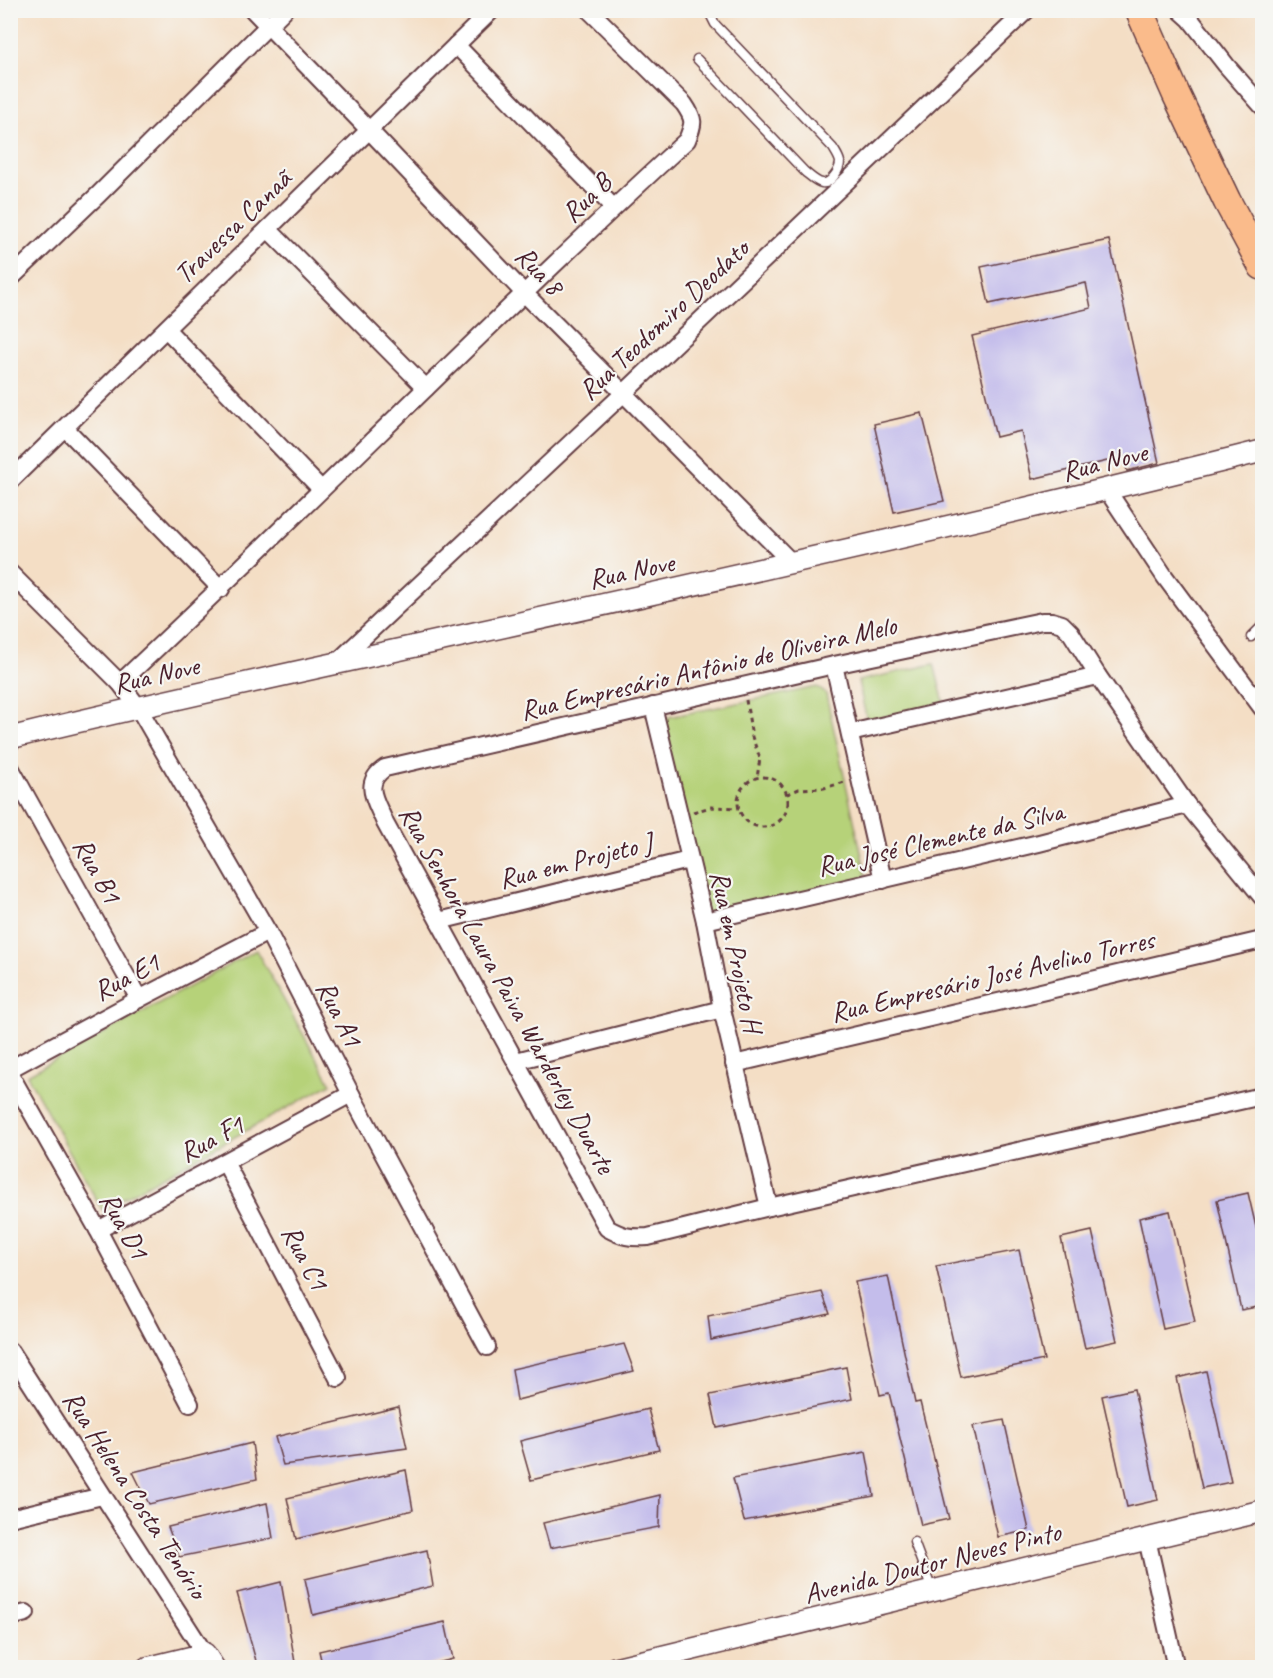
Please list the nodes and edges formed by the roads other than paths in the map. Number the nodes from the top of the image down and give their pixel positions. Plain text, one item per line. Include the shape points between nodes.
1 (253, 10) edge
2 (285, 10) edge
3 (492, 10) edge
4 (589, 10) edge
5 (708, 10) edge
6 (1027, 10) edge
7 (1138, 10) edge
8 (1158, 10) edge
9 (1180, 10) edge
10 (268, 26) junction
11 (456, 45) junction
12 (697, 58) dead end
13 (1263, 106) edge
14 (369, 130) junction
15 (613, 207) junction
16 (1263, 228) edge
17 (268, 229) junction
18 (1263, 266) edge
19 (10, 279) edge
20 (525, 294) junction
21 (166, 329) junction
22 (426, 388) junction
23 (624, 393) junction
24 (65, 428) junction
25 (1263, 451) edge
26 (10, 481) edge
27 (321, 489) junction
28 (1107, 490) junction
29 (792, 563) junction
30 (10, 573) edge
31 (221, 589) junction
32 (1263, 626) edge
33 (1251, 637) dead end
34 (334, 664) junction
35 (834, 665) junction
36 (1098, 676) junction
37 (120, 683) junction
38 (653, 706) junction
39 (138, 707) junction
40 (1263, 708) edge
41 (850, 733) junction
42 (10, 738) edge
43 (10, 766) edge
44 (377, 774) joint
45 (1187, 805) junction
46 (689, 860) junction
47 (884, 880) junction
48 (1263, 897) edge
49 (439, 921) junction
50 (705, 921) junction
51 (268, 932) junction
52 (1263, 940) edge
53 (139, 999) junction
54 (722, 1009) junction
55 (516, 1061) junction
56 (734, 1064) junction
57 (10, 1071) edge
58 (351, 1094) junction
59 (1263, 1096) edge
60 (225, 1162) junction
61 (769, 1207) junction
62 (98, 1230) junction
63 (487, 1347) dead end
64 (10, 1351) edge
65 (338, 1378) dead end
66 (190, 1404) dead end
67 (102, 1496) junction
68 (1263, 1511) edge
69 (10, 1518) edge
70 (1147, 1539) junction
71 (914, 1542) dead end
72 (932, 1592) junction
73 (210, 1660) edge
74 (147, 1668) edge
75 (615, 1668) edge
76 (1176, 1668) edge

1 - 10 street, Rua 8
2 - 10 street
3 - 11 street, Travessa Canaã
4 - 15 street, Rua B via 692,115 687,140
5 - 12 lane via 715,24 833,148 840,166 829,182 818,182 805,172
6 - 23 street, Rua Teodomiro Deodato
7 - 18 main road via 1227,201
8 - 16 main road via 1214,137
9 - 13 street
10 - 14 street, Rua 8
10 - 19 street
11 - 14 street, Travessa Canaã
11 - 15 street
14 - 17 street, Travessa Canaã
14 - 20 street, Rua 8
15 - 20 street, Rua B
17 - 21 street, Travessa Canaã
17 - 22 street
20 - 22 street, Rua B
20 - 23 street, Rua 8
21 - 24 street, Travessa Canaã
21 - 27 street
22 - 27 street, Rua B
23 - 29 street, Rua 8
23 - 34 street, Rua Teodomiro Deodato
24 - 26 street, Travessa Canaã
24 - 31 street
25 - 28 street, Rua Nove
27 - 31 street, Rua B
28 - 29 street, Rua Nove
28 - 40 street via 1165,577
29 - 34 street, Rua Nove
30 - 37 street, Rua A1
31 - 37 street, Rua B
32 - 33 lane
34 - 39 street, Rua Nove
35 - 36 street, Rua Empresário Antônio de Oliveira Melo via 1052,621 1071,633
35 - 38 street, Rua Empresário Antônio de Oliveira Melo
35 - 41 street
36 - 41 street
36 - 45 street
37 - 39 street, Rua A1
38 - 44 street, Rua Empresário Antônio de Oliveira Melo via 385,768
38 - 46 street, Rua em Projeto H
39 - 42 street, Rua Nove
39 - 51 street, Rua A1
41 - 47 street
43 - 53 street, Rua B1
44 - 49 street, Rua Senhora Laura Paiva Warderley Duarte via 372,791 385,823
45 - 47 street, Rua José Clemente da Silva
45 - 48 street
46 - 49 street, Rua em Projeto J
46 - 50 street, Rua em Projeto H
47 - 50 street, Rua José Clemente da Silva
49 - 55 street, Rua Senhora Laura Paiva Warderley Duarte
50 - 54 street, Rua em Projeto H
51 - 53 street, Rua E1
51 - 58 street, Rua A1
52 - 56 street, Rua Empresário José Avelino Torres
53 - 57 street, Rua E1
54 - 55 street
54 - 56 street, Rua em Projeto H
55 - 61 street, Rua Senhora Laura Paiva Warderley Duarte via 607,1228 630,1238 648,1238
56 - 61 street, Rua em Projeto H
57 - 62 street, Rua D1
58 - 60 street, Rua F1
58 - 63 street, Rua A1
59 - 61 street
60 - 62 street, Rua F1
60 - 65 street, Rua C1
62 - 66 street, Rua D1
64 - 67 street, Rua Helena Costa Tenório
67 - 69 street
67 - 73 street, Rua Helena Costa Tenório
68 - 70 street, Avenida Doutor Neves Pinto
70 - 72 street, Avenida Doutor Neves Pinto
70 - 76 street
71 - 72 lane
72 - 75 street, Avenida Doutor Neves Pinto
73 - 74 street

